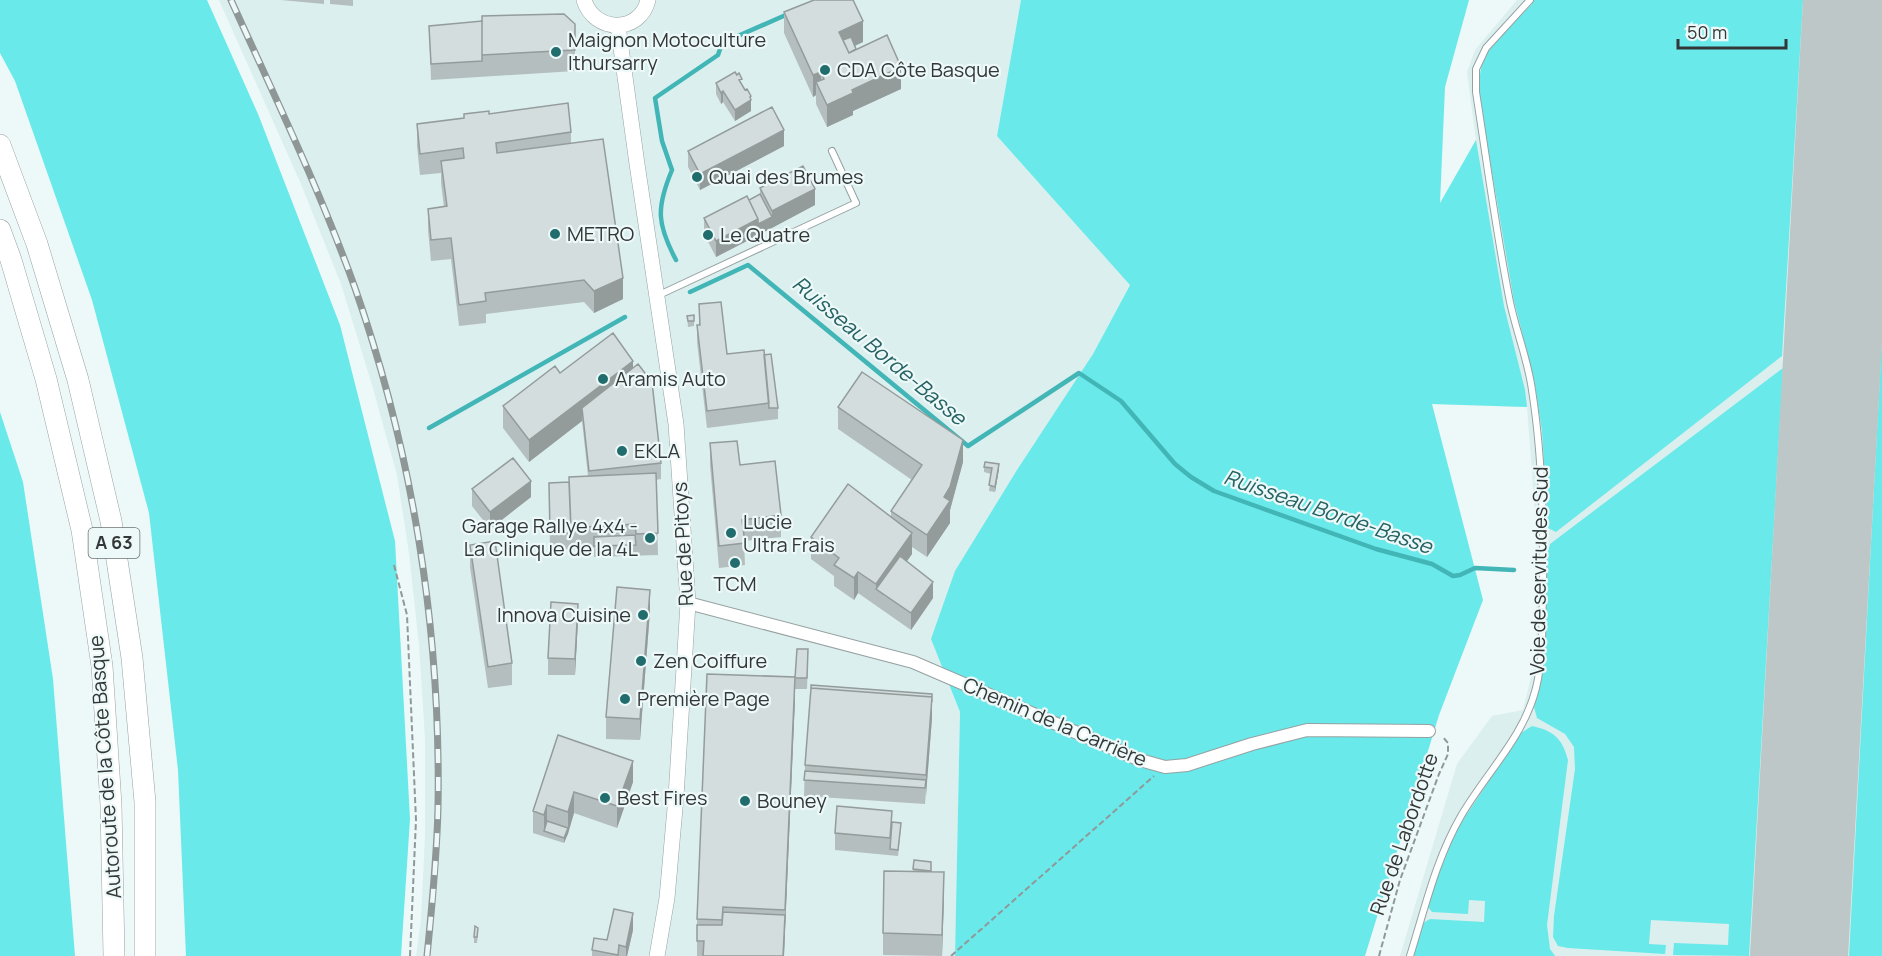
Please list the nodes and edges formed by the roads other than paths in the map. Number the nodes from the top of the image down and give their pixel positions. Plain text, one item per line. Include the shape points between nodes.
1 (584, 0) edge
2 (648, 0) edge
3 (1530, 0) edge
4 (618, 26) junction
5 (0, 145) edge
6 (832, 151) dead end
7 (0, 230) edge
8 (656, 296) junction
9 (688, 603) junction
10 (1429, 731) road end
11 (114, 956) edge
12 (145, 956) edge
13 (657, 956) edge
14 (1410, 956) edge

1 - 4 street via 598,20
2 - 4 street via 636,19
3 - 14 lane, Voie de servitudes Sud via 1486,48 1476,69 1476,92 1510,303 1532,387 1541,457 1542,640 1537,687 1526,718 1460,817 1439,860
4 - 8 street, Rue de Pitoys
5 - 12 highway, Autoroute de la Côte Basque / A 63 via 37,244 78,380 111,521 132,658 145,802
6 - 8 lane via 856,203
7 - 11 highway, Autoroute de la Côte Basque / A 63 via 46,379 82,530 102,666 111,805
8 - 9 street, Rue de Pitoys via 676,424
9 - 10 street, Chemin de la Carrière via 913,662 1140,760 1165,767 1187,765 1307,730
9 - 13 street, Rue de Pitoys via 675,809

